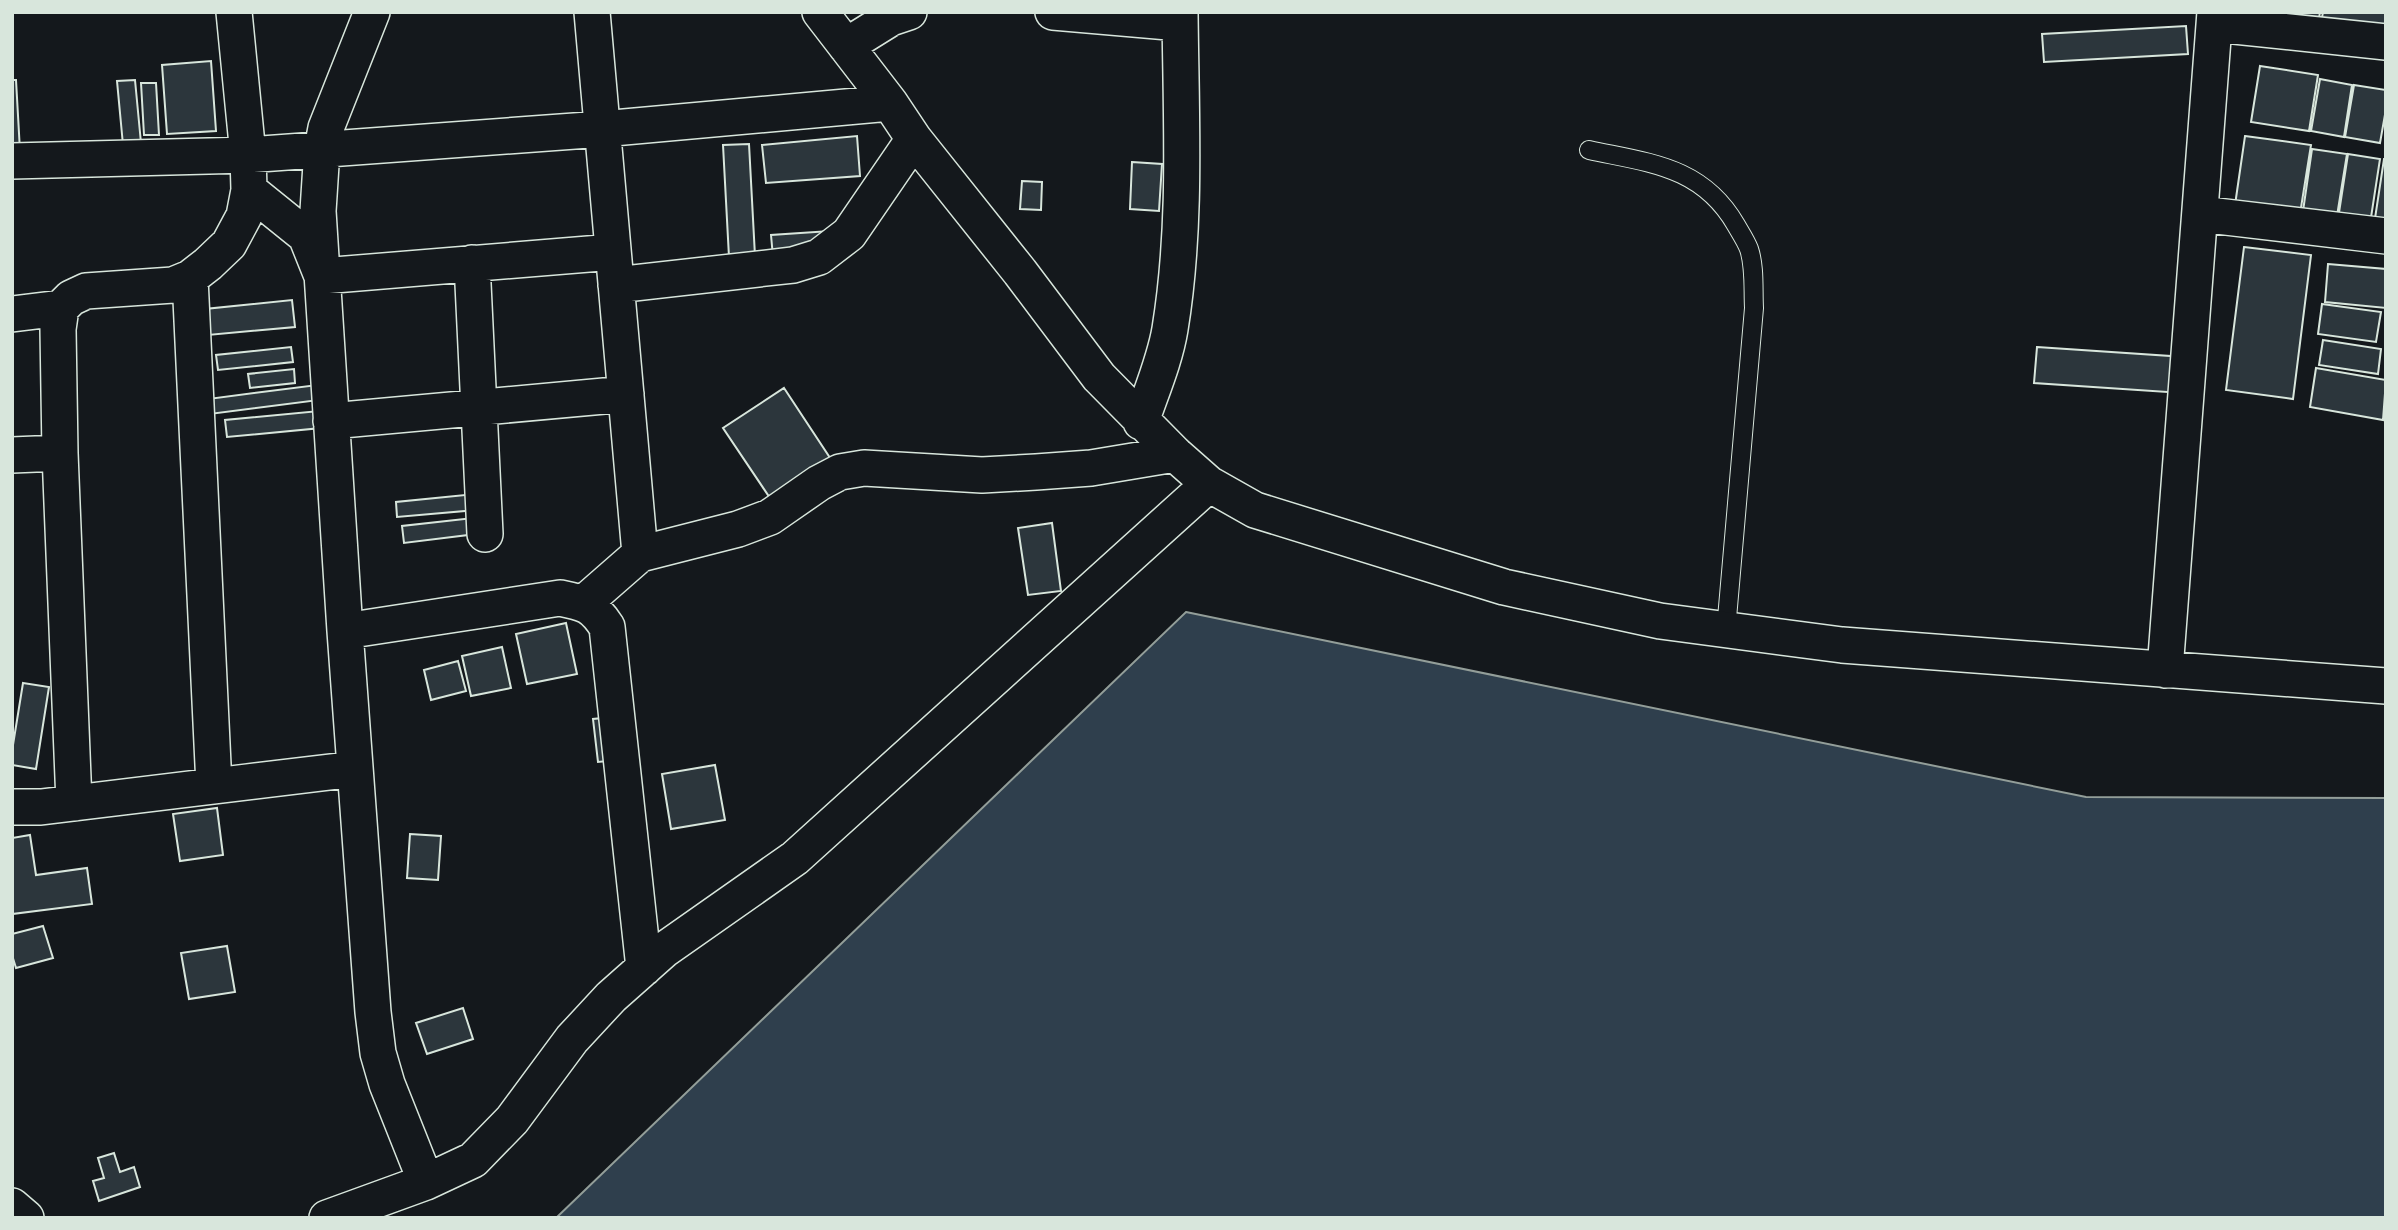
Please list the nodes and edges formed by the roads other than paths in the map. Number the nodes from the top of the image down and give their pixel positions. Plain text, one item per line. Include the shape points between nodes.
1 (234, 12) edge
2 (372, 12) edge
3 (592, 12) edge
4 (820, 12) edge
5 (909, 12) edge
6 (1053, 12) edge
7 (1180, 18) edge
8 (2215, 18) edge
9 (2386, 43) edge
10 (846, 46) junction
11 (891, 103) junction
12 (602, 130) junction
13 (914, 139) junction
14 (322, 149) junction
15 (1589, 150) dead end
16 (248, 155) junction
17 (12, 161) edge
18 (249, 190) junction
19 (2200, 215) junction
20 (2386, 236) edge
21 (472, 263) junction
22 (615, 268) junction
23 (322, 276) junction
24 (190, 278) junction
25 (61, 308) junction
26 (12, 314) edge
27 (626, 394) junction
28 (480, 407) junction
29 (331, 421) junction
30 (1141, 422) junction
31 (60, 453) junction
32 (1175, 454) junction
33 (12, 455) edge
34 (1209, 484) junction
35 (485, 534) dead end
36 (640, 554) junction
37 (584, 603) junction
38 (1726, 630) junction
39 (345, 631) junction
40 (2165, 670) junction
41 (2386, 686) edge
42 (355, 769) junction
43 (214, 786) junction
44 (74, 803) junction
45 (12, 807) edge
46 (644, 968) junction
47 (426, 1182) junction
48 (12, 1206) edge
49 (26, 1218) edge
50 (327, 1218) edge

1 - 16 street
2 - 14 street
3 - 12 street
4 - 10 street
5 - 10 street
6 - 7 street
7 - 30 street via 1181,222 1176,277 1169,332
8 - 9 street
8 - 19 street
10 - 11 street
11 - 12 street
11 - 13 street
12 - 14 street
12 - 22 street
13 - 22 street via 849,234 819,257 793,265
13 - 30 street via 1099,377
14 - 16 street
14 - 23 street via 318,211
15 - 38 lane via 1670,168 1703,186 1724,204 1749,247 1754,308
16 - 17 street
16 - 18 street
18 - 23 street via 306,236
18 - 24 street via 244,216 229,244
19 - 20 street
19 - 40 street
21 - 22 street
21 - 23 street
21 - 28 street
22 - 27 street
23 - 29 street
24 - 25 street via 173,285 86,291
24 - 43 street
25 - 26 street
25 - 31 street
27 - 28 street
27 - 36 street
28 - 29 street
28 - 35 street
29 - 39 street
30 - 32 street
31 - 33 street
31 - 44 street
32 - 34 street
32 - 36 street via 1091,468 982,475 864,468 840,472 770,517
34 - 38 street via 1255,510 1504,587 1660,621
34 - 46 street via 794,858
36 - 37 street
37 - 39 street via 560,598
37 - 46 street via 597,611 607,627
38 - 40 street via 1842,645
39 - 42 street
40 - 41 street
42 - 43 street
42 - 47 street via 378,1053
43 - 44 street
44 - 45 street
46 - 47 street via 572,1039 512,1120 473,1160
47 - 50 street
48 - 49 street

